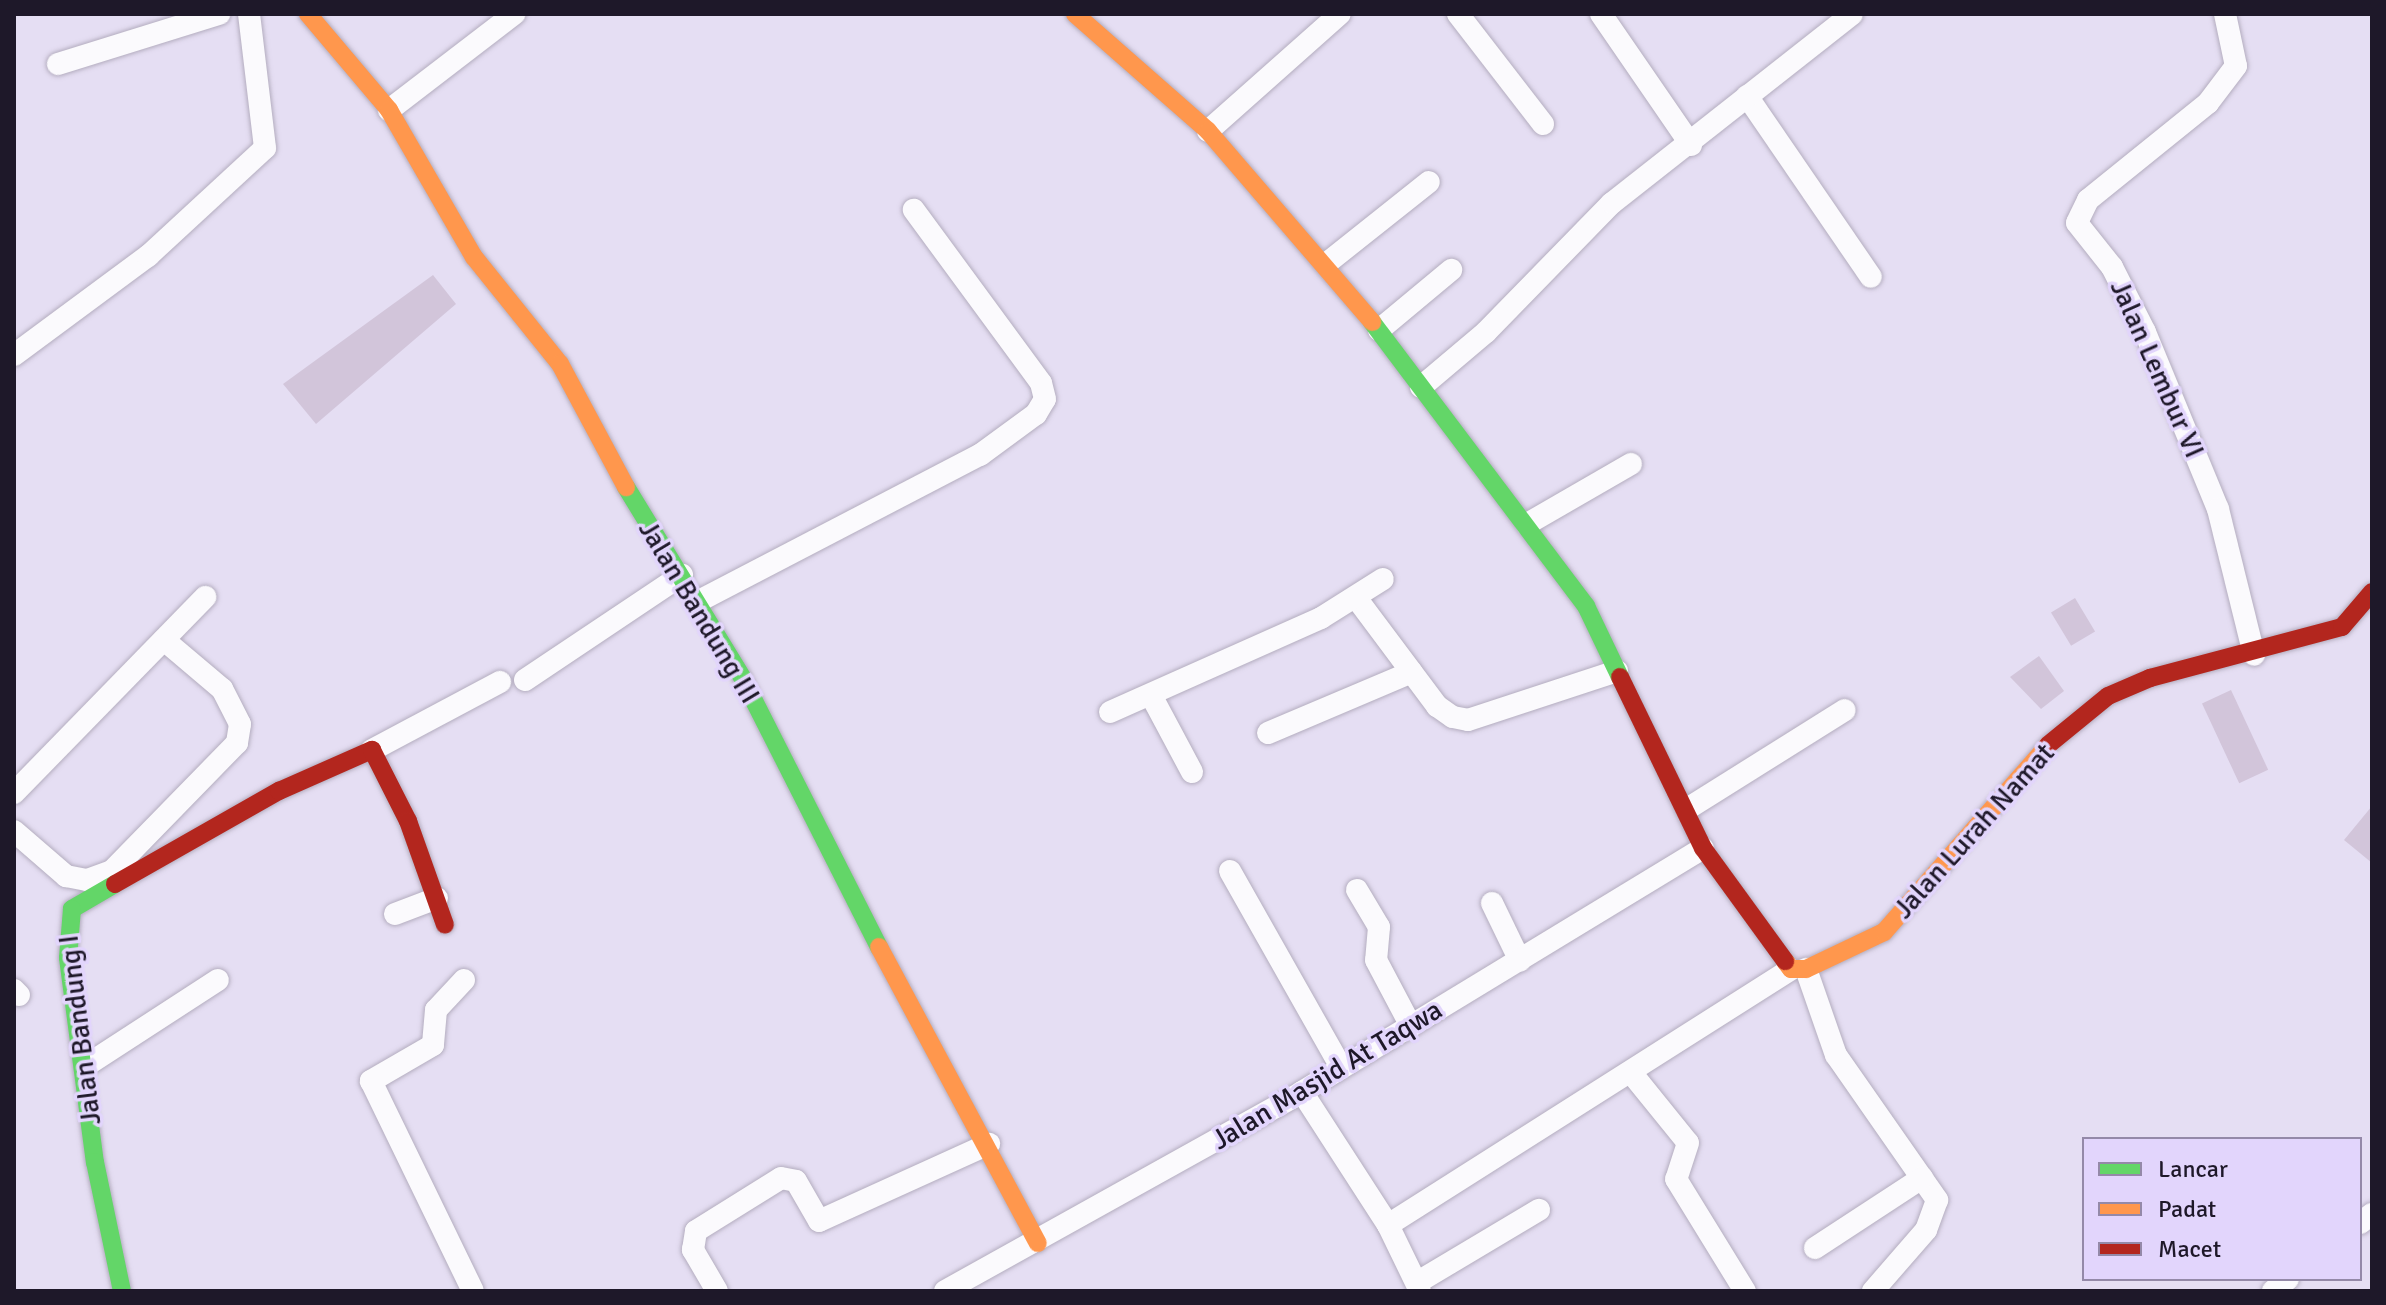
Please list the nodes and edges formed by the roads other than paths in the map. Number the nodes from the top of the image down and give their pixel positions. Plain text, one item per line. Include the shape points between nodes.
1 (219, 14) edge
2 (249, 14) edge
3 (308, 14) edge
4 (514, 14) edge
5 (1075, 14) edge
6 (1340, 14) edge
7 (1458, 14) edge
8 (1601, 14) edge
9 (1852, 14) edge
10 (2225, 14) edge
11 (58, 64) dead end
12 (1747, 96) junction
13 (389, 110) junction
14 (1543, 124) dead end
15 (1208, 131) junction
16 (1691, 145) junction
17 (1429, 182) dead end
18 (914, 210) dead end
19 (1327, 263) junction
20 (1451, 270) dead end
21 (1871, 277) dead end
22 (1379, 330) junction
23 (14, 355) edge
24 (1421, 387) junction
25 (1631, 464) dead end
26 (1527, 524) junction
27 (682, 575) junction
28 (1383, 579) dead end
29 (205, 597) dead end
30 (1357, 599) junction
31 (699, 601) junction
32 (2369, 601) edge
33 (164, 640) junction
34 (2254, 655) junction
35 (1617, 671) junction
36 (1412, 672) junction
37 (525, 680) dead end
38 (500, 682) dead end
39 (1152, 697) junction
40 (1845, 710) dead end
41 (1110, 712) dead end
42 (1268, 733) dead end
43 (372, 750) junction
44 (1192, 772) dead end
45 (14, 793) edge
46 (1687, 809) junction
47 (14, 831) edge
48 (1703, 848) junction
49 (1230, 871) dead end
50 (1357, 890) dead end
51 (437, 898) junction
52 (1492, 903) dead end
53 (395, 914) dead end
54 (445, 925) dead end
55 (1520, 961) junction
56 (1799, 969) junction
57 (218, 980) dead end
58 (464, 980) dead end
59 (1411, 1026) junction
60 (87, 1065) junction
61 (1341, 1067) junction
62 (1633, 1075) junction
63 (1302, 1092) junction
64 (989, 1144) junction
65 (1922, 1178) junction
66 (1539, 1210) dead end
67 (1388, 1225) junction
68 (1038, 1243) junction
69 (1815, 1248) dead end
70 (1419, 1287) edge
71 (122, 1291) edge
72 (473, 1291) edge
73 (717, 1291) edge
74 (945, 1291) edge
75 (1745, 1291) edge
76 (1873, 1291) edge

1 - 11 street
2 - 23 street via 265,148 148,256
3 - 13 street, Jalan Bandung III
4 - 13 street
5 - 15 street
6 - 15 street
7 - 14 street
8 - 16 street
9 - 12 street
10 - 34 street, Jalan Lembur VI via 2236,66 2208,103 2088,200 2077,223 2112,267 2145,332 2218,509
12 - 16 street
12 - 21 street
13 - 27 street, Jalan Bandung III via 474,257 560,364
15 - 19 street
16 - 24 street via 1612,203 1486,332
17 - 19 street
18 - 31 street via 1041,383 1045,399 1036,414 980,455
19 - 22 street
20 - 22 street
22 - 24 street
24 - 26 street
25 - 26 street
26 - 35 street via 1586,606
27 - 31 street, Jalan Bandung III
27 - 37 street
28 - 30 street
29 - 33 street
30 - 36 street
30 - 39 street
31 - 64 street, Jalan Bandung III
32 - 34 street, Jalan Lurah Namat via 2342,627
33 - 45 street
33 - 47 street via 222,689 240,724 237,743 112,871 100,876 66,876
34 - 56 street, Jalan Lurah Namat via 2150,678 2108,696 2043,749 1884,932
35 - 36 street via 1468,720 1437,706
35 - 46 street
36 - 42 street
38 - 43 street
39 - 41 street
39 - 44 street
40 - 46 street
43 - 51 street via 408,821
43 - 60 street, Jalan Bandung I via 279,791 72,909 68,958
46 - 48 street
48 - 55 street, Jalan Masjid At Taqwa
48 - 56 street
49 - 61 street
50 - 59 street via 1379,927 1376,960
51 - 53 street
51 - 54 street
52 - 55 street
55 - 59 street, Jalan Masjid At Taqwa
56 - 62 street
56 - 65 street via 1836,1055
57 - 60 street
58 - 72 street via 436,1010 433,1045 371,1081
59 - 61 street, Jalan Masjid At Taqwa
60 - 71 street, Jalan Bandung I via 95,1162
61 - 63 street, Jalan Masjid At Taqwa
62 - 67 street
62 - 75 street via 1688,1143 1676,1179
63 - 67 street
63 - 68 street, Jalan Masjid At Taqwa
64 - 68 street, Jalan Bandung III
64 - 73 street via 819,1221 796,1181 781,1178 696,1231 693,1250
65 - 69 street
65 - 76 street via 1937,1200 1936,1212
66 - 70 street
67 - 70 street
68 - 74 street, Jalan Masjid At Taqwa

